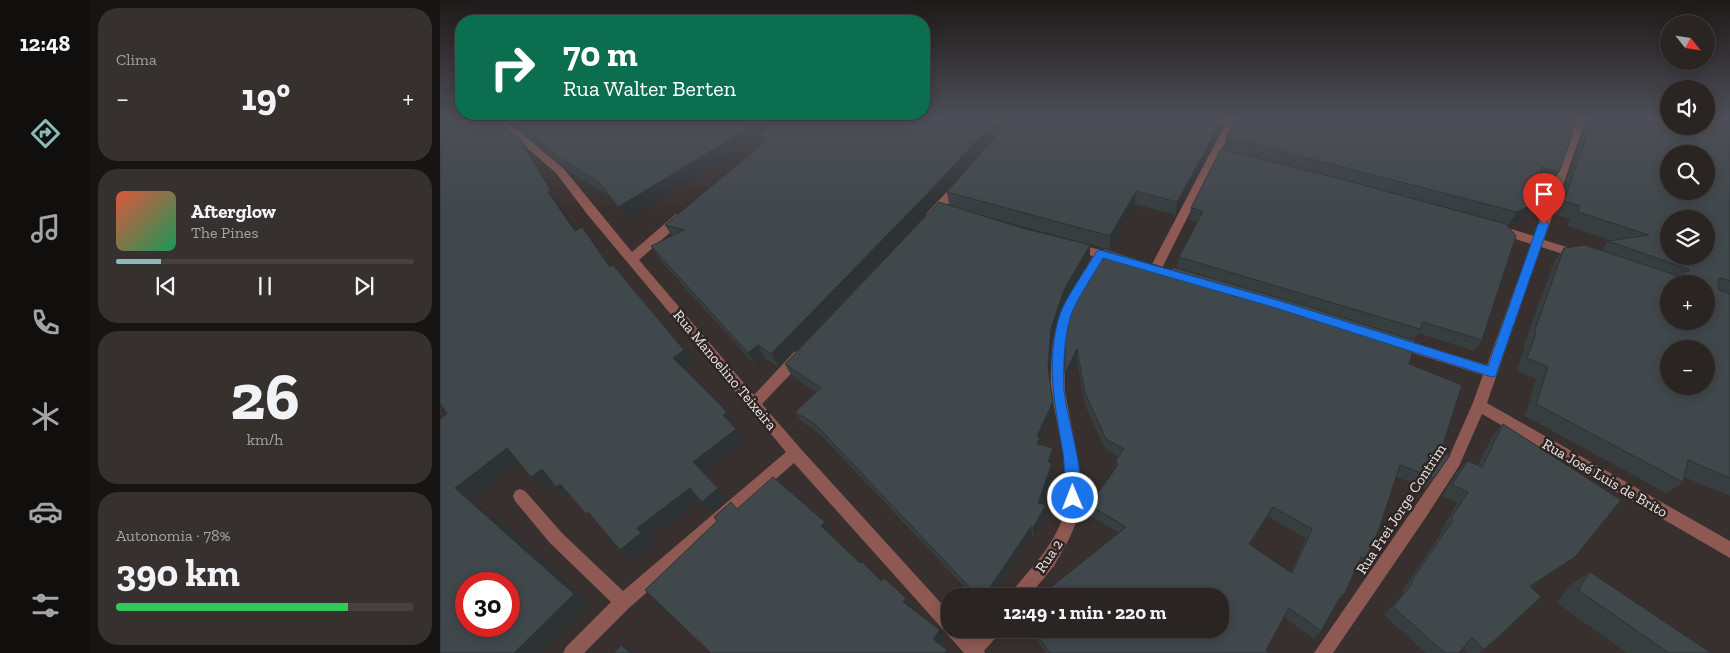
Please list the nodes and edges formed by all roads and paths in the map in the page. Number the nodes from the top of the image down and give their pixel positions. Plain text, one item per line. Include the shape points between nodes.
1 (534, 149) edge
2 (1222, 149) edge
3 (1566, 149) edge
4 (965, 178) edge
5 (690, 208) edge
6 (926, 222) edge
7 (1486, 225) edge
8 (1538, 240) junction
9 (1062, 244) edge
10 (1100, 254) junction
11 (632, 259) junction
12 (1593, 260) edge
13 (1128, 261) edge
14 (1156, 268) edge
15 (1388, 339) edge
16 (809, 346) edge
17 (1492, 372) junction
18 (755, 403) junction
19 (1479, 405) junction
20 (795, 453) junction
21 (520, 496) dead end
22 (1730, 550) edge
23 (1025, 588) edge
24 (623, 602) junction
25 (941, 615) edge
26 (962, 638) edge
27 (985, 638) edge
28 (974, 652) edge
29 (572, 653) edge
30 (1323, 653) edge

1 - 11 street, Rua Manoelino Teixeira via 560,171
2 - 14 street
3 - 8 street, Rua Frei Jorge Contrim
4 - 6 street via 944,209
5 - 11 street
7 - 8 street
8 - 12 street
8 - 17 street, Rua Frei Jorge Contrim
9 - 10 street
10 - 13 street
10 - 23 street, Rua 2 via 1066,313 1058,350 1058,392 1073,471 1070,518 1048,560
11 - 18 street, Rua Manoelino Teixeira
15 - 17 street
16 - 18 street
17 - 19 street, Rua Frei Jorge Contrim
18 - 20 street, Rua Manoelino Teixeira
19 - 22 street, Rua José Luis de Brito
19 - 30 street, Rua Frei Jorge Contrim via 1454,461
20 - 24 street
20 - 25 street, Rua Manoelino Teixeira
21 - 24 street via 556,538
24 - 29 street
26 - 28 street
27 - 28 street

